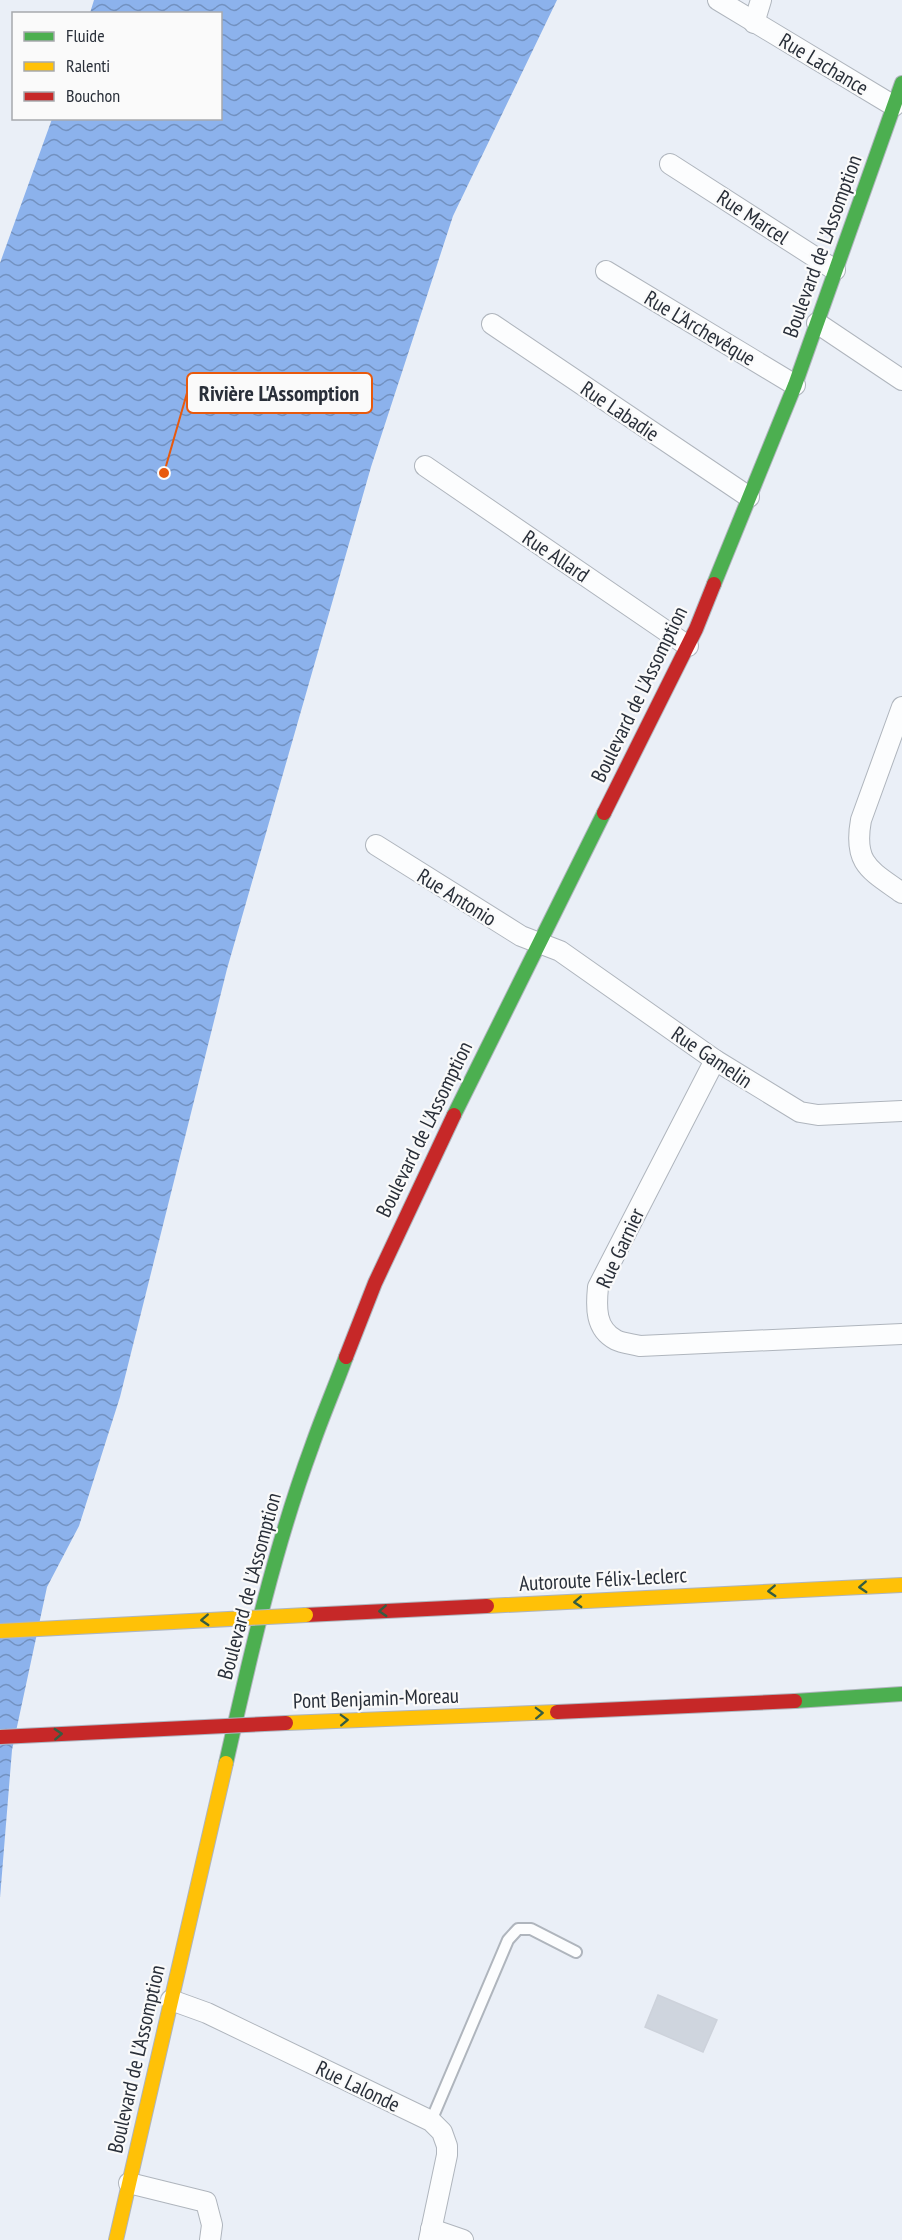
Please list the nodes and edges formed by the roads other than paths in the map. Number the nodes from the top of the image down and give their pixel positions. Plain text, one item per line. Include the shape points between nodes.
1 (718, 0) edge
2 (761, 0) edge
3 (754, 23) junction
4 (902, 83) edge
5 (894, 106) junction
6 (893, 135) edge
7 (670, 165) dead end
8 (835, 270) junction
9 (606, 271) dead end
10 (817, 322) junction
11 (492, 324) dead end
12 (902, 380) edge
13 (795, 385) junction
14 (425, 466) dead end
15 (749, 497) junction
16 (688, 646) junction
17 (902, 707) edge
18 (376, 845) dead end
19 (902, 893) edge
20 (540, 944) junction
21 (715, 1060) junction
22 (902, 1111) edge
23 (902, 1334) edge
24 (900, 1585) edge
25 (0, 1631) edge
26 (902, 1694) edge
27 (754, 1704) junction
28 (902, 1704) edge
29 (0, 1737) edge
30 (576, 1952) dead end
31 (171, 2000) junction
32 (431, 2121) junction
33 (129, 2183) junction
34 (430, 2235) edge
35 (116, 2240) edge
36 (210, 2240) edge
37 (463, 2240) edge

1 - 3 street, Rue Lachance
2 - 3 street, Rue Lachance
3 - 5 street, Rue Lachance
4 - 5 main road, Boulevard de L'Assomption
5 - 6 main road, Boulevard de L'Assomption
6 - 8 main road, Boulevard de L'Assomption
7 - 8 street, Rue Marcel
8 - 10 main road, Boulevard de L'Assomption
9 - 13 street, Rue L'Archevêque
10 - 12 street
10 - 13 main road, Boulevard de L'Assomption
11 - 15 street, Rue Labadie
13 - 15 main road, Boulevard de L'Assomption
14 - 16 street, Rue Allard
15 - 16 main road, Boulevard de L'Assomption
16 - 20 main road, Boulevard de L'Assomption
17 - 19 street via 858,837 867,867
18 - 20 street, Rue Antonio via 500,924
20 - 21 street, Rue Gamelin via 560,951
20 - 31 main road, Boulevard de L'Assomption via 401,1223 350,1342 311,1448 258,1625
21 - 22 street, Rue Gamelin via 800,1112 818,1115
21 - 23 street, Rue Garnier via 598,1287 596,1310 600,1324 615,1340 640,1346
24 -> 25 main road, Autoroute Félix-Leclerc, bridge
26 - 27 main road
27 - 28 main road
29 -> 27 main road, Pont Benjamin-Moreau, bridge
30 - 32 lane via 531,1929 518,1929 508,1940
31 - 32 street, Rue Lalonde via 207,2013
31 - 33 main road, Boulevard de L'Assomption
32 - 34 street via 442,2132 447,2155
33 - 35 main road, Boulevard de L'Assomption
33 - 36 street via 206,2202 212,2225
34 - 37 street

